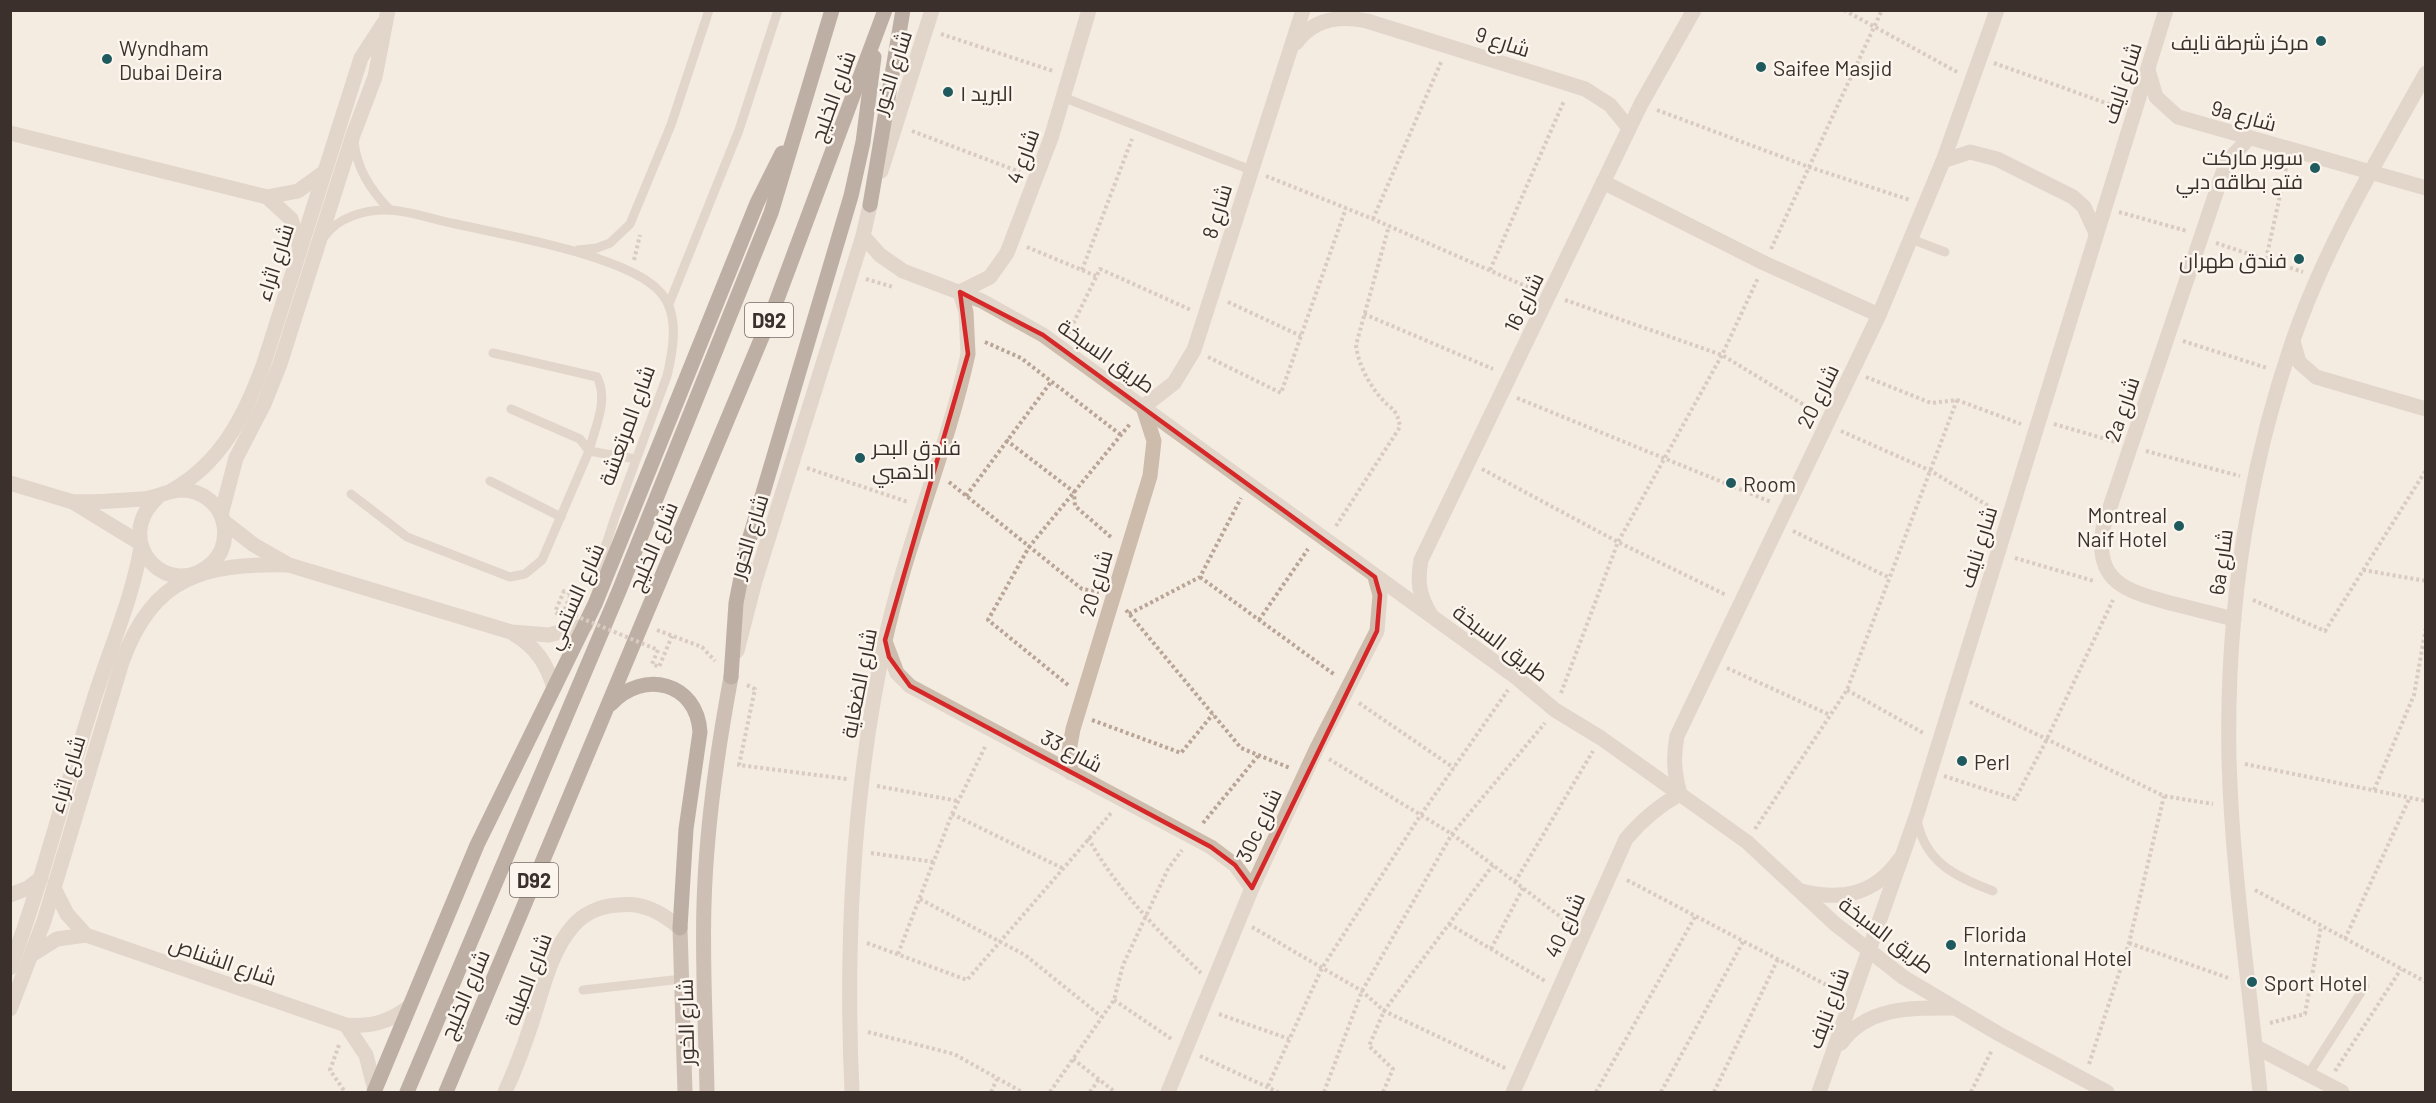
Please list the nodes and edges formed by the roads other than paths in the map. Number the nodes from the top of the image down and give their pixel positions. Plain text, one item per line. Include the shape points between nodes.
1 (709, 10) edge
2 (778, 10) edge
3 (832, 10) edge
4 (885, 10) edge
5 (903, 10) edge
6 (932, 10) edge
7 (1089, 10) edge
8 (1304, 10) edge
9 (1694, 10) edge
10 (1997, 10) edge
11 (2168, 10) edge
12 (385, 17) edge
13 (877, 32) junction
14 (1291, 50) junction
15 (2148, 69) junction
16 (2426, 74) edge
17 (1065, 98) junction
18 (802, 113) junction
19 (1629, 128) junction
20 (10, 133) edge
21 (354, 135) junction
22 (2249, 138) junction
23 (1943, 161) junction
24 (1251, 170) junction
25 (2370, 171) junction
26 (324, 172) junction
27 (1603, 182) junction
28 (2426, 188) edge
29 (267, 197) junction
30 (870, 205) junction
31 (390, 210) junction
32 (2096, 233) junction
33 (863, 236) junction
34 (1911, 239) junction
35 (317, 246) junction
36 (570, 249) junction
37 (301, 250) junction
38 (1945, 252) dead end
39 (960, 292) junction
40 (669, 304) junction
41 (1879, 315) junction
42 (2293, 340) junction
43 (493, 353) dead end
44 (1143, 407) junction
45 (511, 409) dead end
46 (2426, 409) edge
47 (589, 451) junction
48 (636, 459) junction
49 (490, 481) dead end
50 (10, 483) edge
51 (164, 494) junction
52 (351, 494) dead end
53 (74, 502) junction
54 (561, 517) junction
55 (222, 518) junction
56 (141, 545) junction
57 (289, 565) junction
58 (195, 574) junction
59 (1375, 577) junction
60 (595, 604) junction
61 (1432, 616) junction
62 (2234, 620) junction
63 (586, 626) junction
64 (511, 632) junction
65 (885, 640) junction
66 (731, 677) junction
67 (554, 688) junction
68 (605, 710) junction
69 (1071, 773) junction
70 (1680, 794) junction
71 (1917, 813) junction
72 (1904, 852) junction
73 (40, 878) junction
74 (54, 888) junction
75 (1252, 888) junction
76 (1801, 891) junction
77 (1993, 891) dead end
78 (10, 896) edge
79 (680, 928) junction
80 (10, 935) edge
81 (86, 935) junction
82 (17, 950) junction
83 (1870, 952) junction
84 (33, 954) junction
85 (10, 968) edge
86 (682, 979) junction
87 (2365, 986) dead end
88 (584, 990) dead end
89 (409, 1007) junction
90 (1954, 1008) junction
91 (10, 1009) edge
92 (346, 1024) junction
93 (2256, 1047) junction
94 (1836, 1050) junction
95 (2308, 1075) junction
96 (375, 1091) edge
97 (407, 1092) edge
98 (446, 1092) edge
99 (506, 1092) edge
100 (685, 1092) edge
101 (708, 1092) edge
102 (852, 1092) edge
103 (1168, 1092) edge
104 (1513, 1092) edge
105 (1819, 1092) edge
106 (2107, 1092) edge
107 (2260, 1092) edge
108 (2342, 1092) edge

1 - 36 lane via 671,124 630,224 616,239 597,248
2 - 40 lane via 739,130
3 - 18 main road, شارع الخليج / D92
4 - 13 main road, شارع الخليج / D92
5 - 30 main road
6 - 30 street, شارع الخور
7 - 17 street, شارع 4
8 - 14 street, شارع 8
9 - 19 street, شارع 16
10 - 23 street, شارع 20
11 - 15 street, شارع نايف
12 - 21 street, شارع اثراء via 377,71
12 - 26 street, شارع اثراء via 361,58
13 - 66 main road via 867,120 851,195 741,574
13 - 68 main road, شارع الخليج / D92 via 772,313
14 - 19 street, شارع 9 via 1316,25 1332,18 1350,17 1585,89 1610,105
14 - 24 street, شارع 8
15 - 22 street, 9a شارع via 2156,97 2178,117
15 - 32 street, شارع نايف
16 - 25 street, 6a شارع
17 - 24 lane
17 - 39 street, شارع 4 via 1037,178 999,267 990,277
18 - 60 main road, شارع الستمي via 757,203
18 - 97 main road, شارع الخليج / D92 via 771,213 619,591
19 - 27 street, شارع 16
20 - 29 street
21 - 31 lane via 355,151 367,182
21 - 35 street, شارع اثراء
22 - 25 street, 9a شارع
22 - 62 street, 2a شارع via 2227,162 2100,546 2113,580 2128,591
23 - 32 street via 1970,152 1997,159 2073,197 2092,219
23 - 34 street, شارع 20
24 - 44 street, شارع 8 via 1194,350 1174,383
25 - 28 street, 9a شارع
25 - 42 street, 6a شارع via 2327,255
26 - 29 street via 298,191
26 - 37 street, شارع اثراء
27 - 41 street via 1764,264
27 - 61 street, شارع 16 via 1422,560 1418,579 1421,599
29 - 37 street via 291,219
30 - 33 street, شارع الخور
31 - 35 lane via 348,218 327,232
31 - 36 lane
32 - 71 street, شارع نايف
33 - 39 street, طريق السبخة via 891,264
33 - 66 street, شارع الخور via 755,581
34 - 38 lane
34 - 41 street, شارع 20
35 - 55 street, شارع اثراء via 273,384 229,476
36 - 40 lane via 653,284
37 - 51 street, شارع اثراء via 244,411 213,459 189,481
39 - 44 street, طريق السبخة via 1023,322
39 - 65 street, شارع الضغاية via 969,339 963,375
40 - 48 lane, شارع المرتعشة via 673,322 671,358
41 - 70 street, شارع 20 via 1677,736 1674,774
42 - 46 street via 2299,362 2316,377
42 - 62 street, 6a شارع via 2253,490
43 - 47 lane via 597,377 603,387 603,398
44 - 59 street, طريق السبخة
44 - 69 street, شارع 20 via 1154,441 1153,458 1077,714 1069,750
45 - 47 lane via 580,438
47 - 48 lane
47 - 54 lane
48 - 60 lane, شارع المرتعشة via 601,560
49 - 54 lane
50 - 53 street
51 - 53 street
51 - 55 street via 183,490 206,497
51 - 56 street via 142,518
52 - 54 lane via 407,537 510,578 525,574 542,560
53 - 56 street
55 - 57 street via 254,545
55 - 58 street via 225,534 220,553 207,568
56 - 58 street via 148,559 163,571 182,576
56 - 73 street, شارع اثراء via 132,591 94,698
57 - 58 street via 242,566
57 - 64 street
58 - 74 street, شارع اثراء via 157,601 130,640
59 - 61 street, طريق السبخة
59 - 75 street, 30c شارع via 1380,595 1377,631
60 - 63 main road, شارع الستمي
61 - 70 street, طريق السبخة via 1555,710
62 - 93 street, 6a شارع via 2229,761
63 - 64 street via 549,635
63 - 67 main road, شارع الستمي
64 - 67 street via 539,655
65 - 69 street, شارع 33 via 897,673 910,686
65 - 102 street, شارع الضغاية via 855,850 850,938
66 - 101 main road, شارع الخور via 707,848 704,914
67 - 89 main road, شارع الستمي via 477,845
68 - 79 main road via 627,690 655,684 682,694 699,718
68 - 98 main road, شارع الخليج / D92
69 - 75 street, شارع 33 via 1227,858
70 - 76 street, طريق السبخة via 1747,842
70 - 104 street, شارع 40 via 1659,805 1626,839
71 - 72 street, شارع نايف
71 - 77 lane via 1919,831 1936,861 1964,880
72 - 76 street via 1890,872 1871,886 1848,895
72 - 83 street, شارع نايف
73 - 78 street
73 - 82 street, شارع اثراء
74 - 81 street, شارع الشناص via 67,914
74 - 84 street, شارع اثراء
75 - 103 street, 30c شارع
76 - 83 street, طريق السبخة
79 - 86 main road, شارع الخور
79 - 99 street, شارع الطبلة via 664,914 646,906 627,904 590,912 574,924 552,963
80 - 82 street
81 - 84 street, شارع الشناص via 57,939
81 - 92 street, شارع الشناص
82 - 85 street, شارع اثراء
83 - 90 street, طريق السبخة
83 - 94 street, شارع نايف
84 - 91 street, شارع اثراء
86 - 88 lane
86 - 100 main road, شارع الخور
87 - 95 lane
89 - 92 street, شارع الشناص via 380,1024
89 - 96 main road, شارع الستمي
90 - 94 street via 1888,1011 1849,1032
90 - 106 street, طريق السبخة
92 - 96 street via 366,1055
93 - 95 street
93 - 107 street, 6a شارع
94 - 105 street, شارع نايف
95 - 108 street

